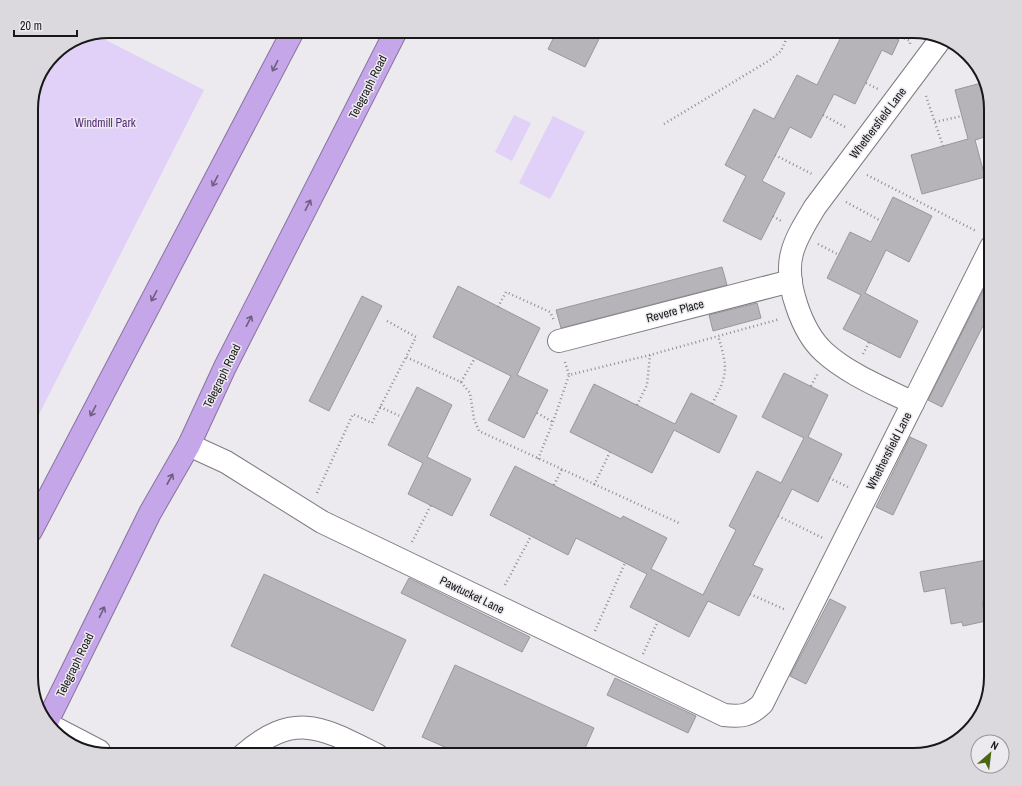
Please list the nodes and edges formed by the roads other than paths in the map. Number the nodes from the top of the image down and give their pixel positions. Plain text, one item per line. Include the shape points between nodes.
1 (289, 38) edge
2 (392, 38) edge
3 (935, 42) edge
4 (984, 239) edge
5 (791, 281) junction
6 (559, 341) road end
7 (913, 403) junction
8 (189, 445) junction
9 (38, 518) edge
10 (762, 704) joint
11 (51, 716) edge
12 (253, 748) edge
13 (362, 748) edge

1 -> 9 highway
8 -> 2 highway, Telegraph Road
3 - 5 street, Whethersfield Lane via 801,229 791,254
4 - 7 street
5 - 6 street, Revere Place
5 - 7 street, Whethersfield Lane via 797,308 808,331 823,351 853,372
7 - 10 street, Whethersfield Lane
8 - 10 street, Pawtucket Lane via 226,462 322,522 724,715 738,717 752,713
11 -> 8 highway, Telegraph Road via 150,513
12 - 13 street via 270,736 296,727 326,731

